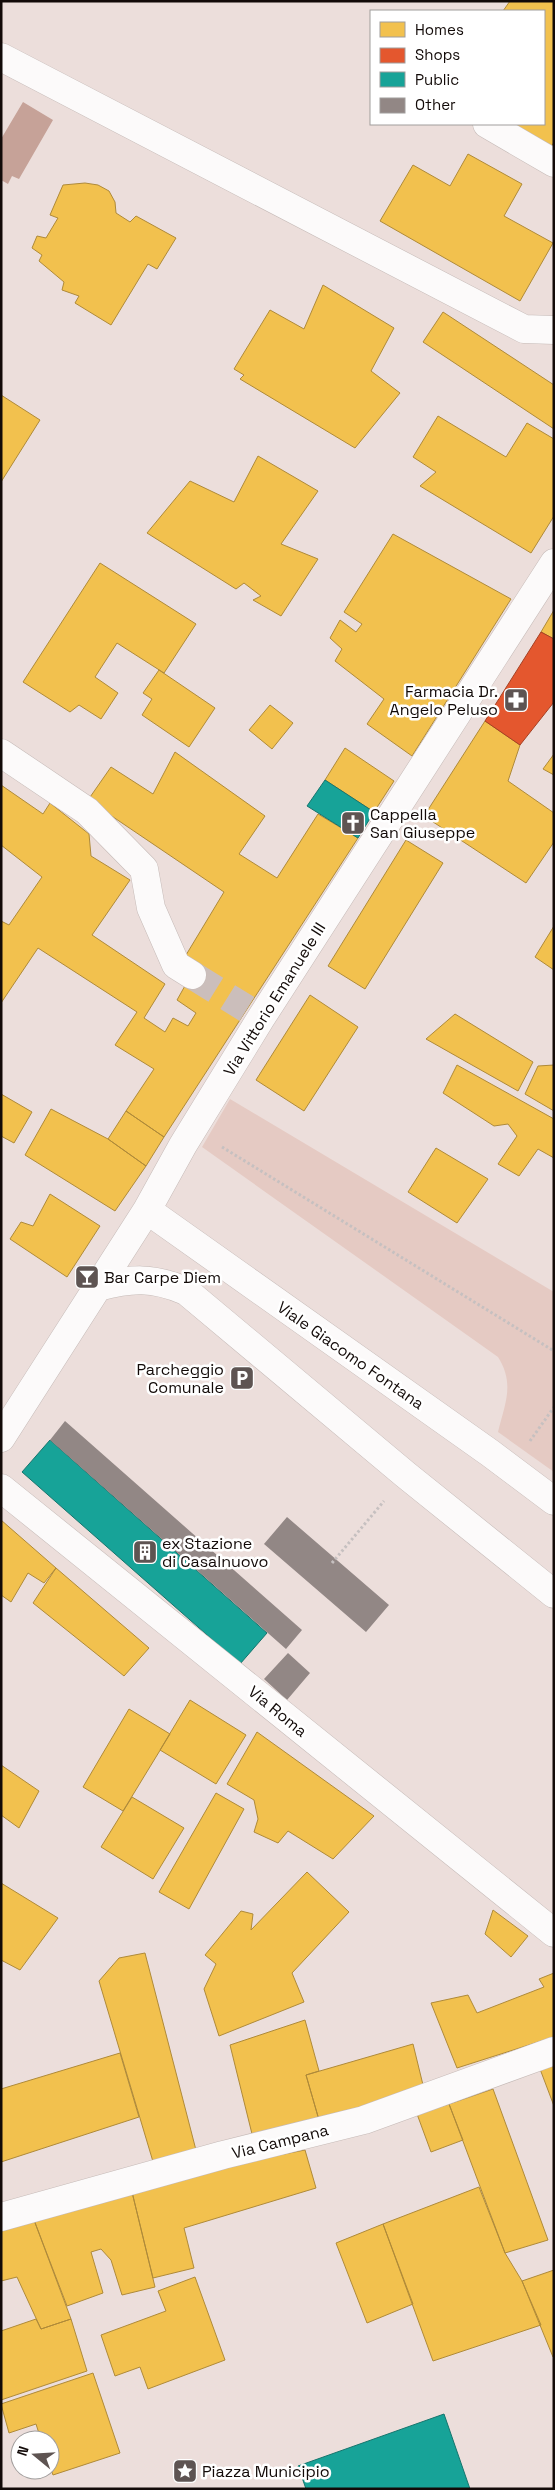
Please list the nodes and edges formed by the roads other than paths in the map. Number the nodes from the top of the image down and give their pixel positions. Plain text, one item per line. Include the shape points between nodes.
1 (1, 57) edge
2 (489, 125) edge
3 (554, 163) edge
4 (554, 330) edge
5 (554, 563) edge
6 (1, 753) edge
7 (192, 975) tunnel mouth
8 (147, 1210) junction
9 (98, 1287) junction
10 (1, 1438) edge
11 (1, 1488) edge
12 (554, 1501) edge
13 (554, 1594) edge
14 (554, 1933) edge
15 (554, 2051) edge
16 (1, 2216) edge

1 - 4 street via 524,329
2 - 3 street
5 - 8 street, Via Vittorio Emanuele III via 254,1013 203,1114
6 - 7 street via 87,811 144,869 151,908 176,965
8 - 9 street, Via Vittorio Emanuele III
8 - 12 street, Viale Giacomo Fontana
9 - 10 street, Via Vittorio Emanuele III
9 - 13 street via 123,1280 144,1279 165,1282 186,1291
11 - 14 street, Via Roma
15 - 16 street, Via Campana via 364,2120

